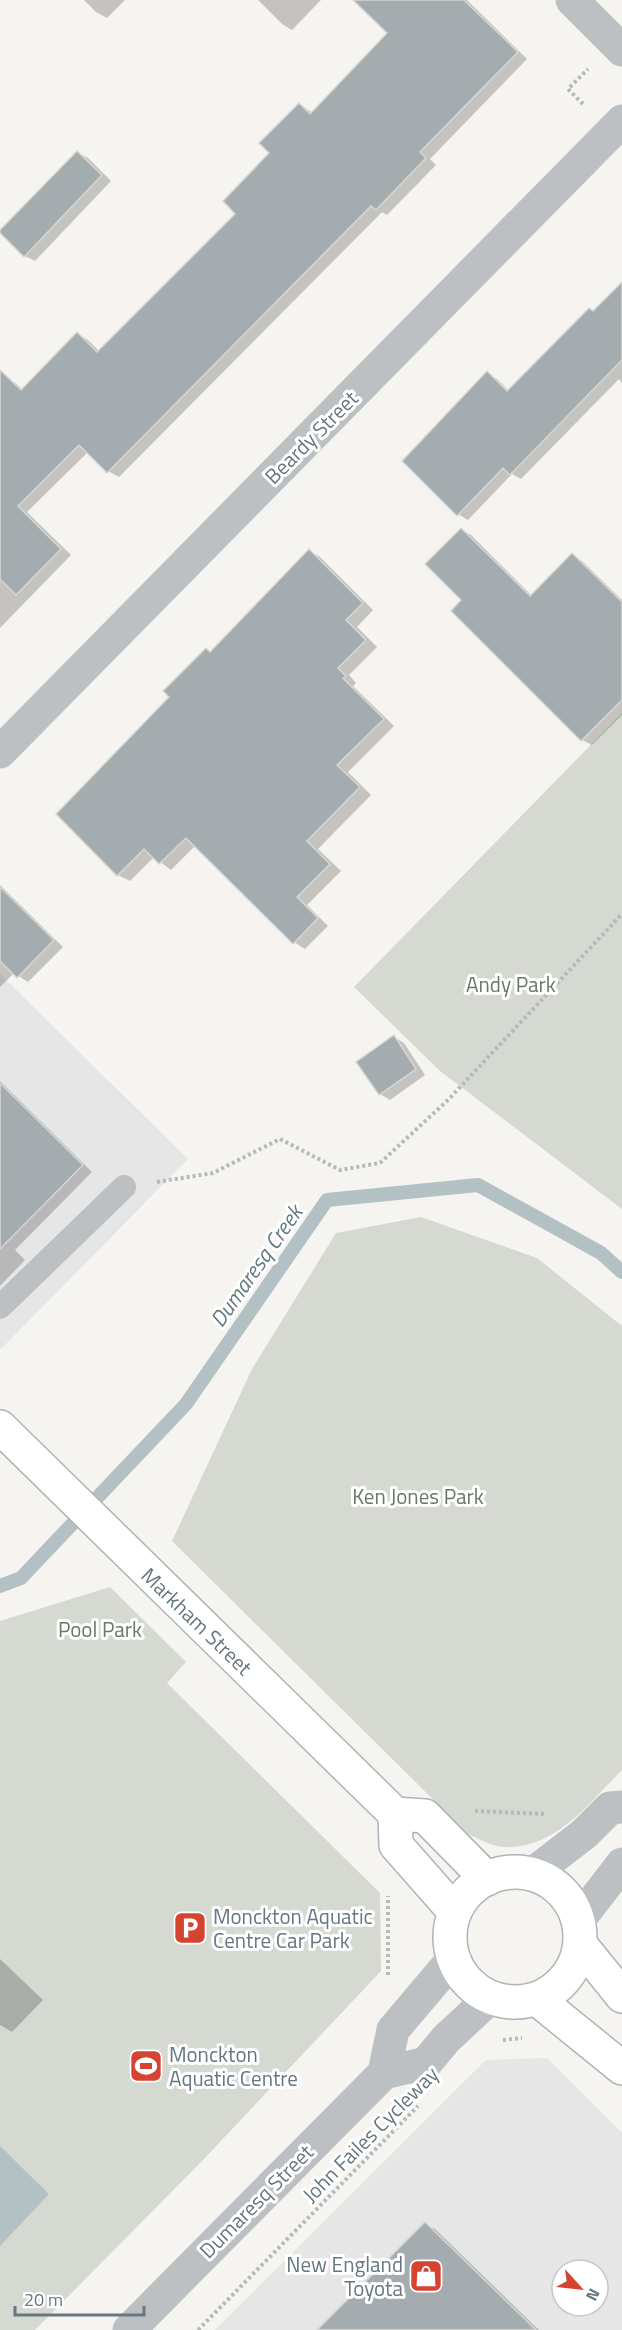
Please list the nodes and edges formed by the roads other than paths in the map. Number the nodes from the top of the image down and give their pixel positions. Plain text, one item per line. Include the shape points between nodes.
1 (572, 0) edge
2 (622, 50) edge
3 (622, 121) edge
4 (0, 752) edge
5 (124, 1187) road end
6 (0, 1307) edge
7 (0, 1427) edge
8 (622, 1807) edge
9 (395, 1814) junction
10 (622, 1864) edge
11 (532, 1874) junction
12 (487, 1879) junction
13 (455, 1912) junction
14 (579, 1933) junction
15 (453, 1958) junction
16 (622, 1995) edge
17 (490, 1998) junction
18 (537, 1999) junction
19 (622, 2068) edge
20 (384, 2073) junction
21 (129, 2330) edge

1 - 2 street
3 - 4 street, Beardy Street
5 - 6 lane
7 - 9 street, Markham Street
8 - 11 street via 610,1808 584,1834
9 - 12 street via 425,1815
9 - 13 street via 396,1845
10 - 14 street
11 - 12 street via 509,1872
11 - 14 street via 553,1884 569,1900
12 - 13 street via 469,1892
13 - 15 street via 450,1935
14 - 16 street
14 - 18 street via 573,1967 558,1987
15 - 17 street via 467,1982
15 - 20 street via 393,2030
17 - 18 street via 514,2003
17 - 20 street via 426,2063
18 - 19 street
20 - 21 street, Dumaresq Street

